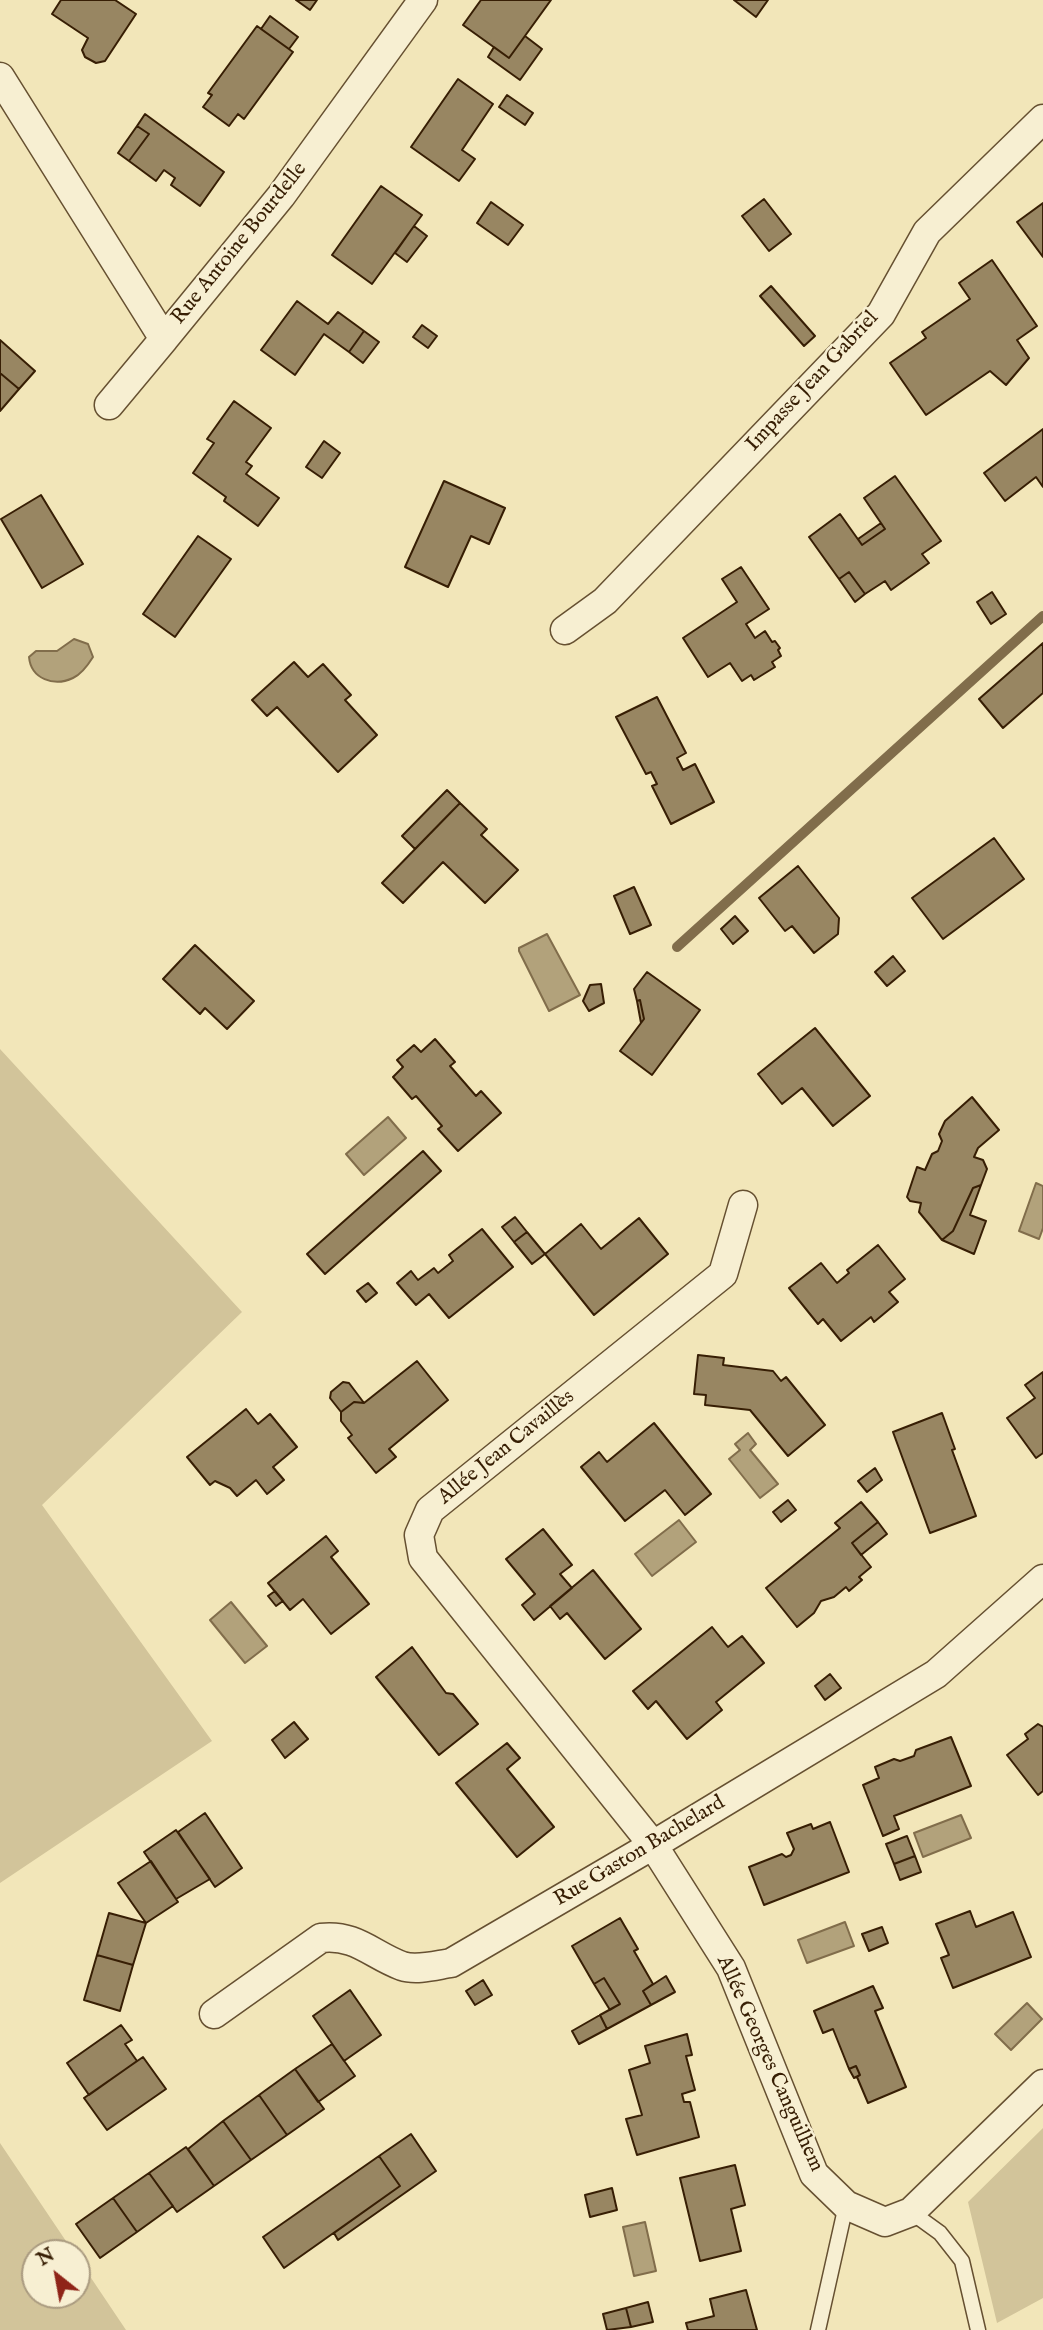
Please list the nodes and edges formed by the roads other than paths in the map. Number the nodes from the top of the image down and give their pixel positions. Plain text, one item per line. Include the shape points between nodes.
1 (423, 0) edge
2 (0, 77) edge
3 (1043, 119) edge
4 (164, 339) junction
5 (109, 405) dead end
6 (565, 630) dead end
7 (743, 1205) dead end
8 (1043, 1579) edge
9 (653, 1845) junction
10 (214, 2014) dead end
11 (1043, 2084) edge
12 (846, 2204) junction
13 (911, 2212) junction
14 (817, 2330) edge
15 (978, 2330) edge

1 - 4 street, Rue Antoine Bourdelle via 281,196
2 - 4 street, Rue Antoine Bourdelle
3 - 6 street, Impasse Jean Gabriel via 927,232 881,314 605,601
4 - 5 street
7 - 9 street, Allée Jean Cavaillès via 723,1274 430,1510 419,1535 423,1558
8 - 9 street, Rue Gaston Bachelard via 936,1674
9 - 10 street, Rue Gaston Bachelard via 451,1963 404,1967 350,1939 321,1938
9 - 12 street, Allée Georges Canguilhem via 730,1968 814,2174
11 - 13 street
12 - 13 street, Allée Georges Canguilhem via 885,2222
12 - 14 lane
13 - 15 lane via 940,2233 962,2261

